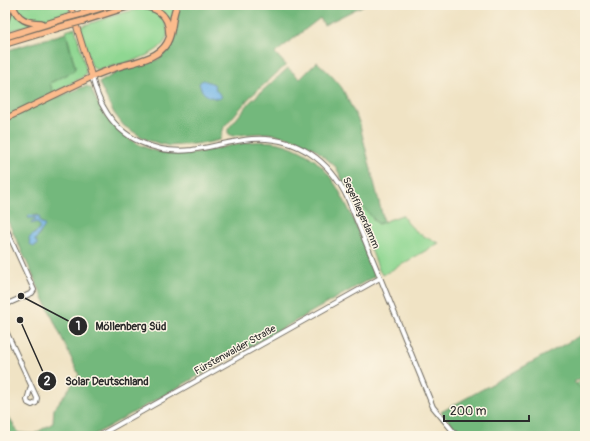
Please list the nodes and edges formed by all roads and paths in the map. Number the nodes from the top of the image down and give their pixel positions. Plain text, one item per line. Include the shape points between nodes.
1 (10, 5) edge
2 (13, 5) edge
3 (70, 5) edge
4 (110, 5) edge
5 (133, 5) edge
6 (138, 5) edge
7 (177, 5) edge
8 (5, 23) edge
9 (48, 23) junction
10 (5, 37) edge
11 (169, 39) junction
12 (5, 44) edge
13 (92, 77) junction
14 (5, 119) edge
15 (5, 226) edge
16 (380, 278) junction
17 (5, 305) edge
18 (5, 329) edge
19 (31, 386) dead end
20 (98, 436) edge
21 (457, 436) edge

1 - 8 highway
2 - 9 highway via 24,21
3 - 13 main road, Segelfliegerdamm
4 - 9 highway, bridge
5 - 12 highway, bridge
6 - 11 highway via 153,8 162,14 168,24
7 - 11 highway
9 - 10 highway
11 - 13 highway via 164,48 153,55
13 - 14 main road
13 - 16 street, Segelfliegerdamm via 100,101 109,116 127,134 145,145 181,151 269,139 292,144 312,154 329,169 343,190
15 - 17 street via 34,290
16 - 20 street, Fürstenwalder Straße
16 - 21 street, Segelfliegerdamm via 433,407
18 - 19 street

